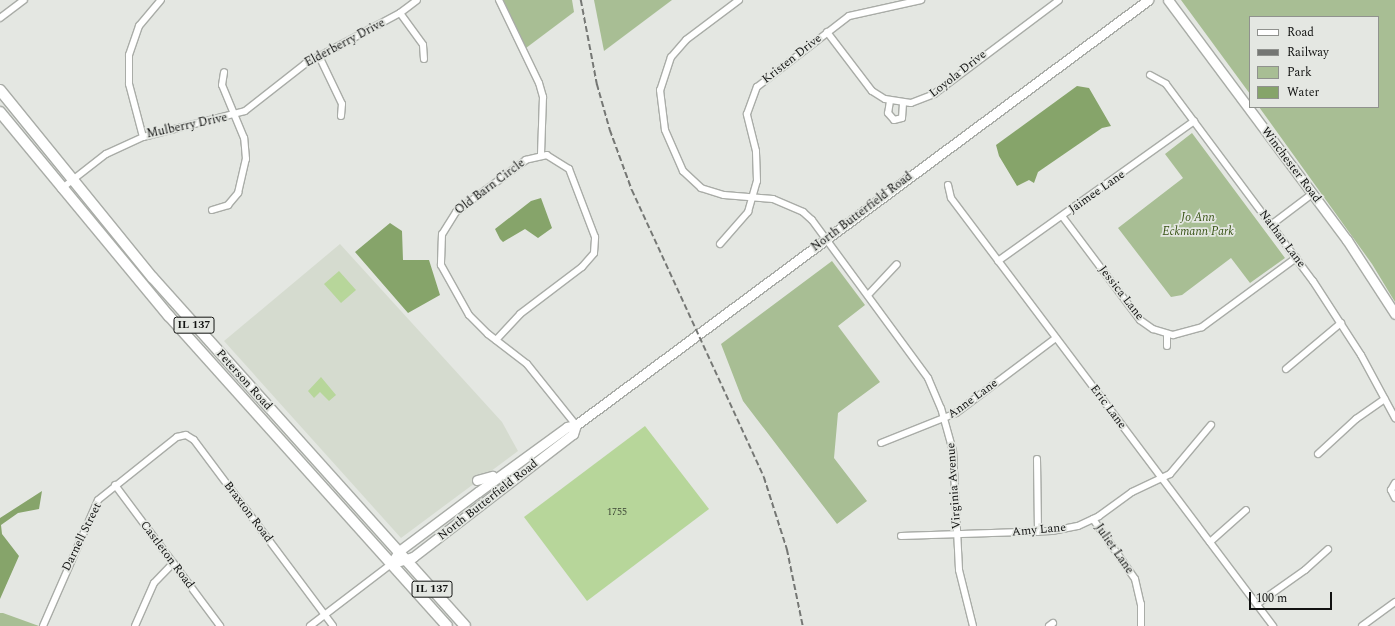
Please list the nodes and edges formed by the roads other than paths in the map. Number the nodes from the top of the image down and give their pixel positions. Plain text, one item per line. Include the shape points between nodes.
1 (24, 0) edge
2 (161, 0) edge
3 (417, 0) edge
4 (499, 0) edge
5 (739, 0) edge
6 (921, 0) edge
7 (1059, 0) edge
8 (1148, 0) edge
9 (1168, 0) edge
10 (400, 13) junction
11 (0, 18) edge
12 (827, 32) junction
13 (319, 56) junction
14 (424, 58) dead end
15 (224, 72) dead end
16 (1150, 75) dead end
17 (0, 90) edge
18 (890, 101) junction
19 (903, 103) junction
20 (0, 112) edge
21 (235, 115) junction
22 (340, 116) dead end
23 (1194, 121) junction
24 (142, 137) junction
25 (541, 155) junction
26 (72, 180) junction
27 (948, 185) dead end
28 (61, 189) junction
29 (1312, 194) junction
30 (753, 197) junction
31 (212, 210) dead end
32 (1062, 216) junction
33 (1271, 225) junction
34 (826, 239) junction
35 (720, 244) dead end
36 (1296, 258) junction
37 (998, 261) junction
38 (897, 264) dead end
39 (868, 295) junction
40 (1395, 314) edge
41 (1341, 323) junction
42 (1167, 334) junction
43 (1056, 338) junction
44 (496, 340) junction
45 (1167, 346) dead end
46 (1286, 369) dead end
47 (1385, 399) junction
48 (1395, 418) edge
49 (945, 419) junction
50 (576, 425) junction
51 (1211, 425) dead end
52 (881, 443) dead end
53 (162, 449) joint
54 (535, 450) junction
55 (1318, 454) dead end
56 (1037, 459) dead end
57 (1162, 479) junction
58 (477, 480) dead end
59 (1395, 483) edge
60 (115, 485) junction
61 (501, 490) junction
62 (478, 492) junction
63 (1395, 498) edge
64 (1246, 510) dead end
65 (1093, 519) junction
66 (1038, 532) junction
67 (958, 534) junction
68 (901, 536) dead end
69 (1210, 542) junction
70 (1328, 549) dead end
71 (399, 551) junction
72 (406, 560) junction
73 (173, 563) junction
74 (391, 564) junction
75 (1395, 602) edge
76 (427, 604) junction
77 (1257, 604) junction
78 (325, 615) junction
79 (44, 626) edge
80 (135, 626) edge
81 (220, 626) edge
82 (310, 626) edge
83 (332, 626) edge
84 (443, 626) edge
85 (447, 626) edge
86 (465, 626) edge
87 (973, 626) edge
88 (1141, 626) edge
89 (1273, 626) edge
90 (1362, 626) edge

1 - 11 street
2 - 24 street, Mulberry Drive via 139,26 129,55 129,84
3 - 10 street, Elderberry Drive
4 - 25 street via 539,83 543,97
5 - 30 street, Virginia Avenue via 678,48 666,68 659,102 665,130 679,165 692,182 712,192
6 - 12 street, Kristen Drive via 854,13
7 - 19 street, Loyola Drive via 934,94
8 - 34 main road, North Butterfield Road
9 - 29 main road, Winchester Road
10 - 13 street, Elderberry Drive
10 - 14 street via 423,45
12 - 18 street, Loyola Drive via 864,82
12 - 30 street, Kristen Drive via 764,79 752,94 747,114 758,163
13 - 21 street, Elderberry Drive via 256,104
13 - 22 street via 342,104
15 - 21 street via 222,85
16 - 23 street, Nathan Lane via 1166,84
17 - 26 main road, Peterson Road / IL 137
18 - 19 street, Loyola Drive
18 - 19 street via 888,113 894,120 902,118
20 - 28 main road, Peterson Road / IL 137
21 - 24 street, Mulberry Drive
21 - 31 street via 246,149 243,179 232,202
23 - 32 street, Jaimee Lane
23 - 33 street, Nathan Lane
24 - 26 street via 106,154
25 - 44 street, Old Barn Circle via 556,158 568,169 595,237 594,253 582,267 520,314
25 - 44 street, Old Barn Circle via 526,160 456,212 442,234 441,265 444,277 469,315
26 - 28 street
26 - 71 main road, Peterson Road / IL 137 via 152,278
27 - 37 street, Eric Lane via 951,198
28 - 74 main road, Peterson Road / IL 137 via 173,321
29 - 33 street
29 - 40 main road, Winchester Road
30 - 34 street, Virginia Avenue via 773,199 803,212
30 - 35 street, Kristen Drive via 742,221
32 - 37 street, Jaimee Lane
32 - 42 street, Jessica Lane via 1140,320
33 - 36 street, Nathan Lane
34 - 39 street, Virginia Avenue
34 - 50 main road, North Butterfield Road
36 - 41 street, Nathan Lane
36 - 42 street, Jessica Lane via 1202,327 1190,333
37 - 43 street, Eric Lane
38 - 39 street
39 - 49 street, Virginia Avenue via 925,373
41 - 46 street
41 - 47 street, Nathan Lane
42 - 45 street
43 - 49 street, Anne Lane
43 - 57 street, Eric Lane
44 - 50 street, Old Barn Circle via 540,378
47 - 48 street, Nathan Lane
47 - 55 street via 1356,419
49 - 52 street, Anne Lane
49 - 67 street, Virginia Avenue via 953,451
50 - 54 main road, North Butterfield Road via 567,427
50 - 61 main road, North Butterfield Road via 573,434
51 - 57 street, Amy Lane via 1174,471
53 - 60 street, Darnell Street
53 - 78 street, Braxton Road via 181,435 194,440
54 - 58 main road via 483,481
54 - 62 main road, North Butterfield Road
56 - 66 street
57 - 65 street, Amy Lane via 1132,492
57 - 69 street, Eric Lane
59 - 63 street via 1391,490
60 - 73 street, Castleton Road
60 - 79 street, Darnell Street via 98,500 90,514
61 - 62 main road
61 - 72 main road, North Butterfield Road
62 - 71 main road, North Butterfield Road
64 - 69 street
65 - 66 street, Amy Lane via 1066,529
65 - 88 street, Juliet Lane via 1134,579 1141,604
66 - 67 street, Amy Lane
67 - 68 street, Amy Lane
67 - 87 street, Virginia Avenue via 959,570
69 - 77 street, Eric Lane
70 - 77 street via 1305,570
71 - 72 main road, Peterson Road / IL 137
71 - 74 main road, North Butterfield Road
72 - 74 main road, North Butterfield Road
72 - 86 main road, Peterson Road / IL 137
73 - 80 street via 154,583
73 - 81 street, Castleton Road
74 - 76 main road, Peterson Road / IL 137
74 - 78 street, North Butterfield Road
75 - 90 street
76 - 84 main road, Peterson Road
76 - 85 main road, Peterson Road / IL 137
77 - 89 street, Eric Lane
78 - 82 street, North Butterfield Road
78 - 83 street

